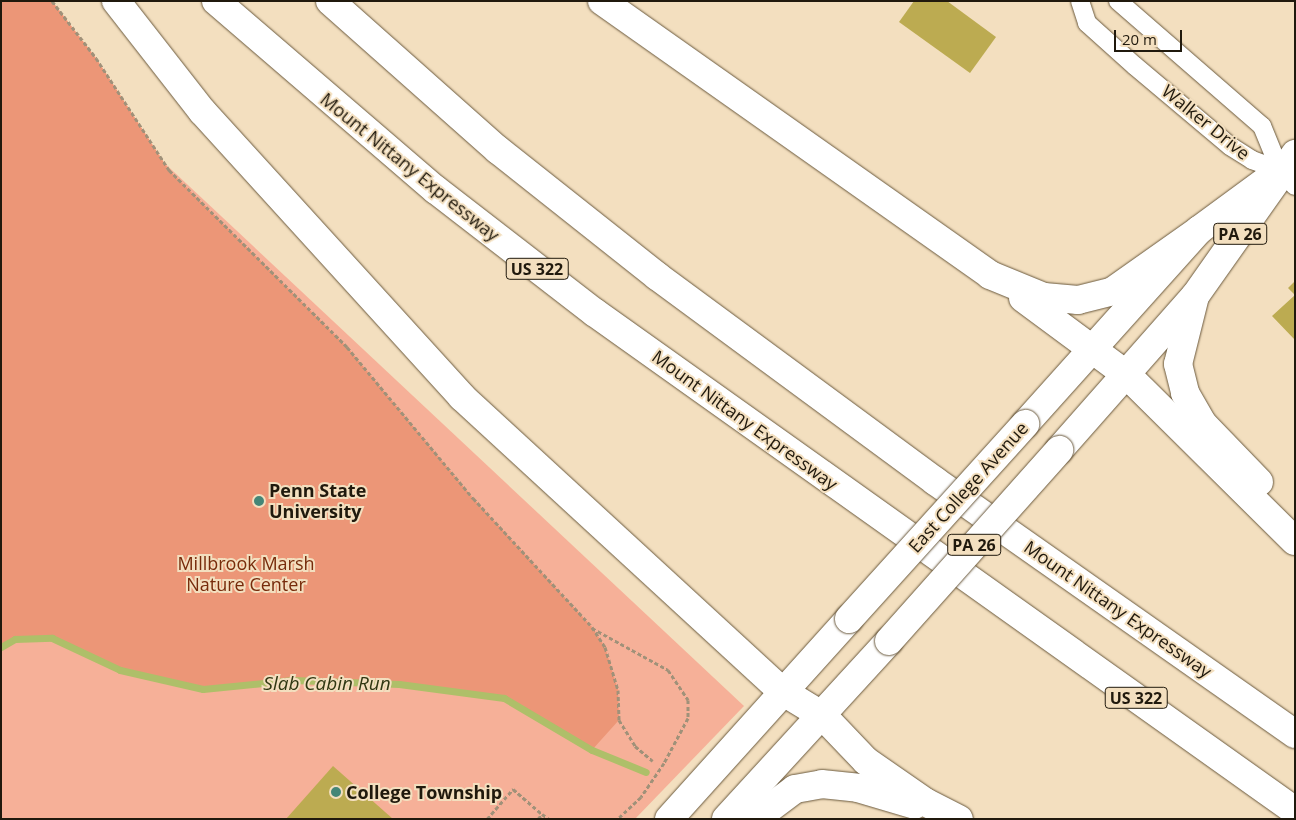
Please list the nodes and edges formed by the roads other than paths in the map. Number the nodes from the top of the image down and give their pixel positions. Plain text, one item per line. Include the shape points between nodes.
1 (116, 1) edge
2 (216, 1) edge
3 (330, 1) edge
4 (602, 1) edge
5 (1080, 1) edge
6 (1118, 1) edge
7 (1290, 170) edge
8 (1199, 230) junction
9 (990, 275) junction
10 (1196, 296) junction
11 (1093, 347) junction
12 (1127, 375) junction
13 (1295, 520) edge
14 (1295, 541) edge
15 (782, 691) junction
16 (822, 716) junction
17 (1295, 734) edge
18 (1295, 811) edge
19 (957, 818) edge
20 (669, 819) edge
21 (726, 819) edge
22 (755, 819) edge

1 - 15 main road via 202,111 462,397
2 - 18 main road, Mount Nittany Expressway / US 322 via 428,184 594,312
3 - 17 main road, Mount Nittany Expressway via 498,150 657,276 935,481
4 - 9 main road
5 - 7 street, Walker Drive via 1087,23 1230,146 1252,160
6 - 7 street, Walker Drive via 1262,126
7 - 8 main road, East College Avenue / PA 26
7 - 10 main road, PA 26
8 - 9 main road via 1136,276 1095,298 1062,302
8 - 11 main road, East College Avenue / PA 26
9 - 11 main road
10 - 12 main road, PA 26
10 - 13 main road via 1178,364 1191,408
11 - 12 main road
11 - 15 main road, East College Avenue / PA 26, bridge
12 - 14 main road
12 - 16 main road, PA 26, bridge
15 - 16 main road
15 - 20 main road, East College Avenue / PA 26
16 - 19 main road via 866,761
16 - 21 main road, PA 26
19 - 22 main road via 858,788 822,784 795,789

